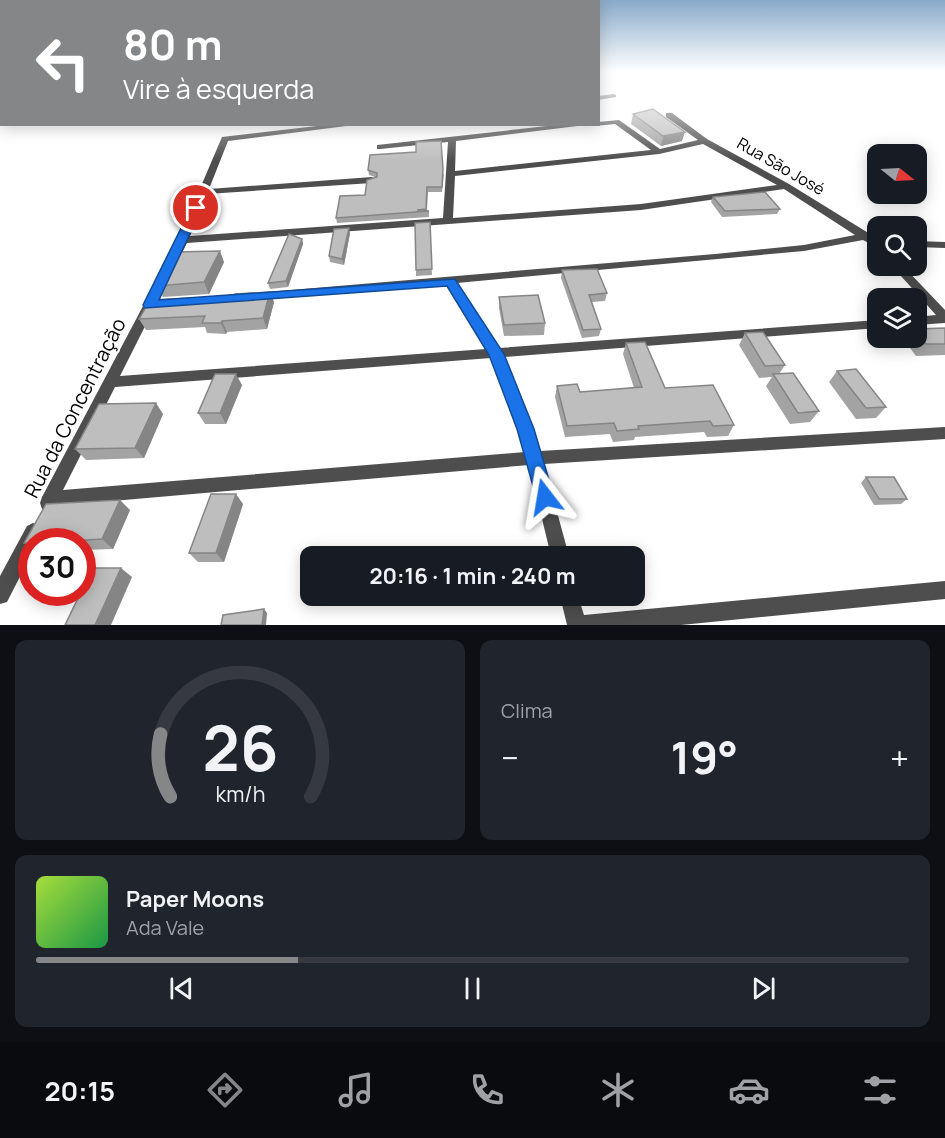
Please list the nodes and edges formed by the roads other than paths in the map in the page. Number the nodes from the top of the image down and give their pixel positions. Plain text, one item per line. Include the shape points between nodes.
1 (669, 115) dead end
2 (600, 124) edge
3 (341, 126) edge
4 (575, 126) edge
5 (452, 140) junction
6 (704, 141) junction
7 (380, 147) dead end
8 (659, 152) junction
9 (450, 174) junction
10 (372, 180) edge
11 (786, 186) junction
12 (203, 192) junction
13 (448, 220) junction
14 (867, 237) edge
15 (183, 240) junction
16 (867, 242) edge
17 (927, 244) edge
18 (945, 245) edge
19 (906, 276) edge
20 (451, 282) junction
21 (242, 298) edge
22 (945, 318) edge
23 (927, 320) edge
24 (867, 325) edge
25 (496, 354) junction
26 (110, 382) junction
27 (945, 433) edge
28 (535, 458) junction
29 (50, 499) junction
30 (557, 546) edge
31 (945, 590) edge
32 (0, 594) edge
33 (572, 606) edge
34 (577, 625) edge
35 (582, 625) edge

1 - 6 street, Rua São José
2 - 8 street via 616,122
3 - 12 street, Rua da Concentração via 225,139
4 - 5 street
5 - 7 street
5 - 9 street
6 - 8 street
6 - 11 street, Rua São José
8 - 9 street
9 - 13 street
10 - 12 street
11 - 13 street via 641,207
11 - 14 street, Rua São José
12 - 15 street, Rua da Concentração
13 - 15 street
15 - 26 street, Rua da Concentração via 155,305
16 - 20 street
17 - 18 street
19 - 22 street
20 - 21 street
20 - 25 street
22 - 23 street
24 - 25 street
25 - 26 street
25 - 28 street
26 - 29 street, Rua da Concentração
27 - 28 street
28 - 29 street
28 - 30 street
29 - 32 street, Rua da Concentração
31 - 35 street
33 - 34 street

